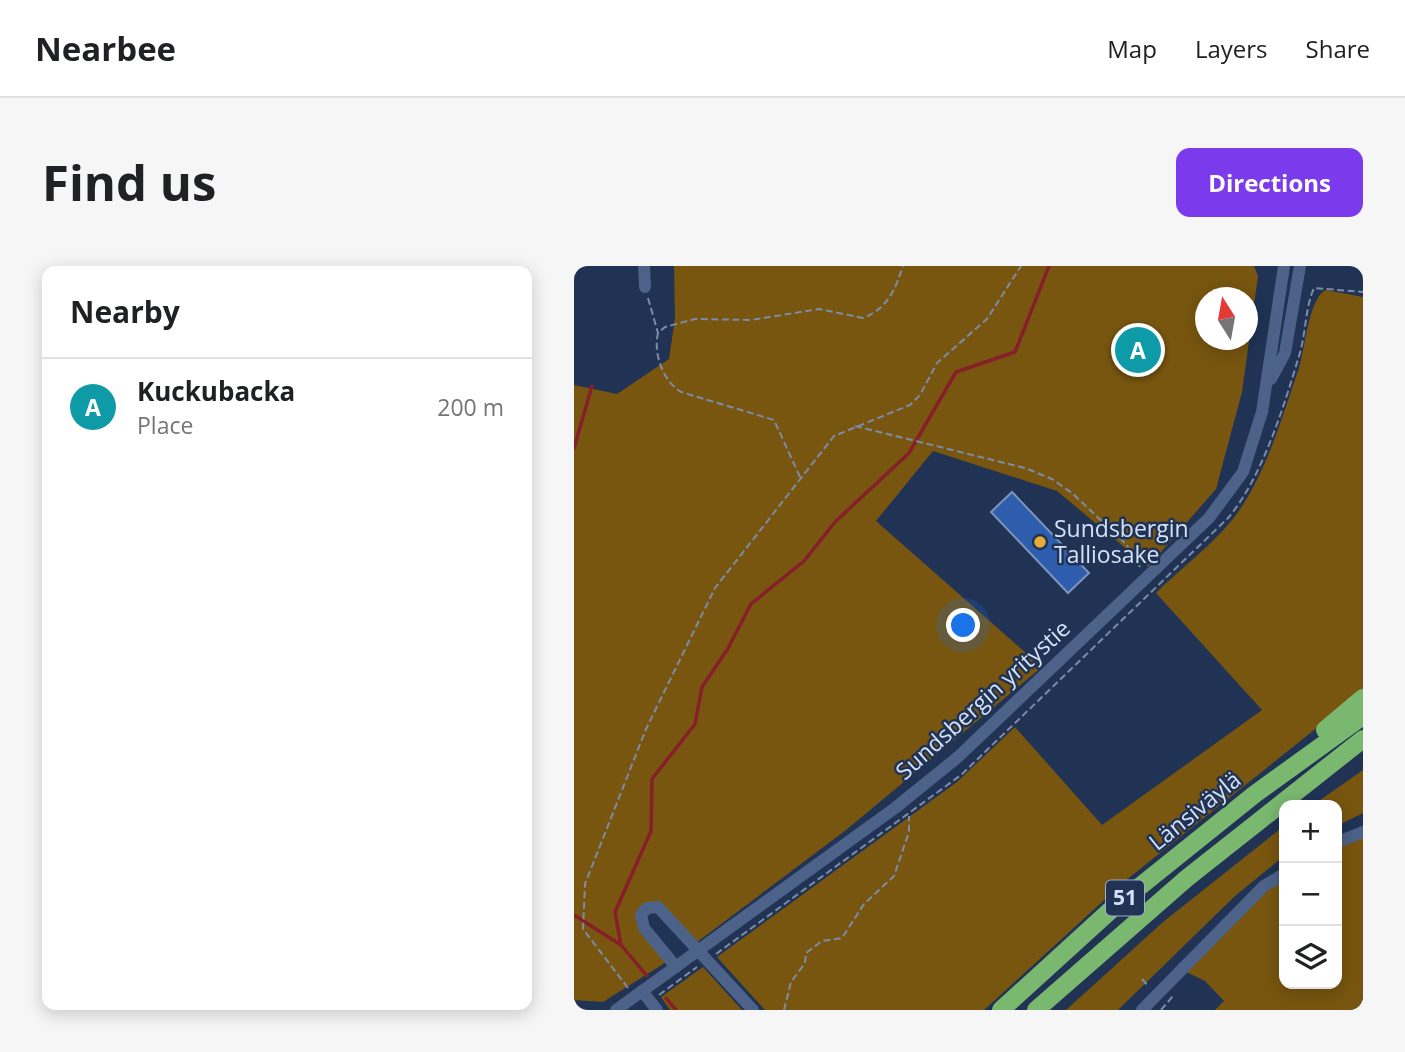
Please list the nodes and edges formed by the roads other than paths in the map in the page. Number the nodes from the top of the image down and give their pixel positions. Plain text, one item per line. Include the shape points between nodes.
1 (644, 266) edge
2 (1284, 266) edge
3 (1300, 266) edge
4 (645, 287) road end
5 (1269, 382) junction
6 (1363, 698) edge
7 (1363, 716) edge
8 (1363, 739) edge
9 (1363, 753) edge
10 (918, 790) junction
11 (1255, 794) junction
12 (927, 801) dead end
13 (1263, 816) junction
14 (1363, 832) edge
15 (1342, 840) edge
16 (1279, 877) edge
17 (698, 951) junction
18 (676, 967) junction
19 (638, 994) junction
20 (616, 1010) edge
21 (657, 1010) edge
22 (753, 1010) edge
23 (1002, 1010) edge
24 (1036, 1010) edge
25 (1142, 1010) edge

1 - 4 street
2 - 5 street, Sundsbergin yritystie
3 - 5 street, Sundsbergin yritystie via 1285,353
5 - 10 street, Sundsbergin yritystie via 1242,472 1221,505 999,719
6 - 11 highway
7 - 11 highway, Länsiväylä / 51
8 - 13 highway, Länsiväylä / 51
9 - 13 highway
10 - 12 street
10 - 17 street, Sundsbergin yritystie
11 - 23 highway, Länsiväylä / 51 via 1113,908
13 - 24 highway, Länsiväylä / 51
14 - 15 street
16 - 25 street via 1264,886
17 - 18 street, Sundsbergin yritystie
17 - 18 street via 658,907 647,908 641,915 644,928
17 - 22 street
18 - 19 street, Sundsbergin yritystie
19 - 20 street, Sundsbergin yritystie
19 - 21 street

